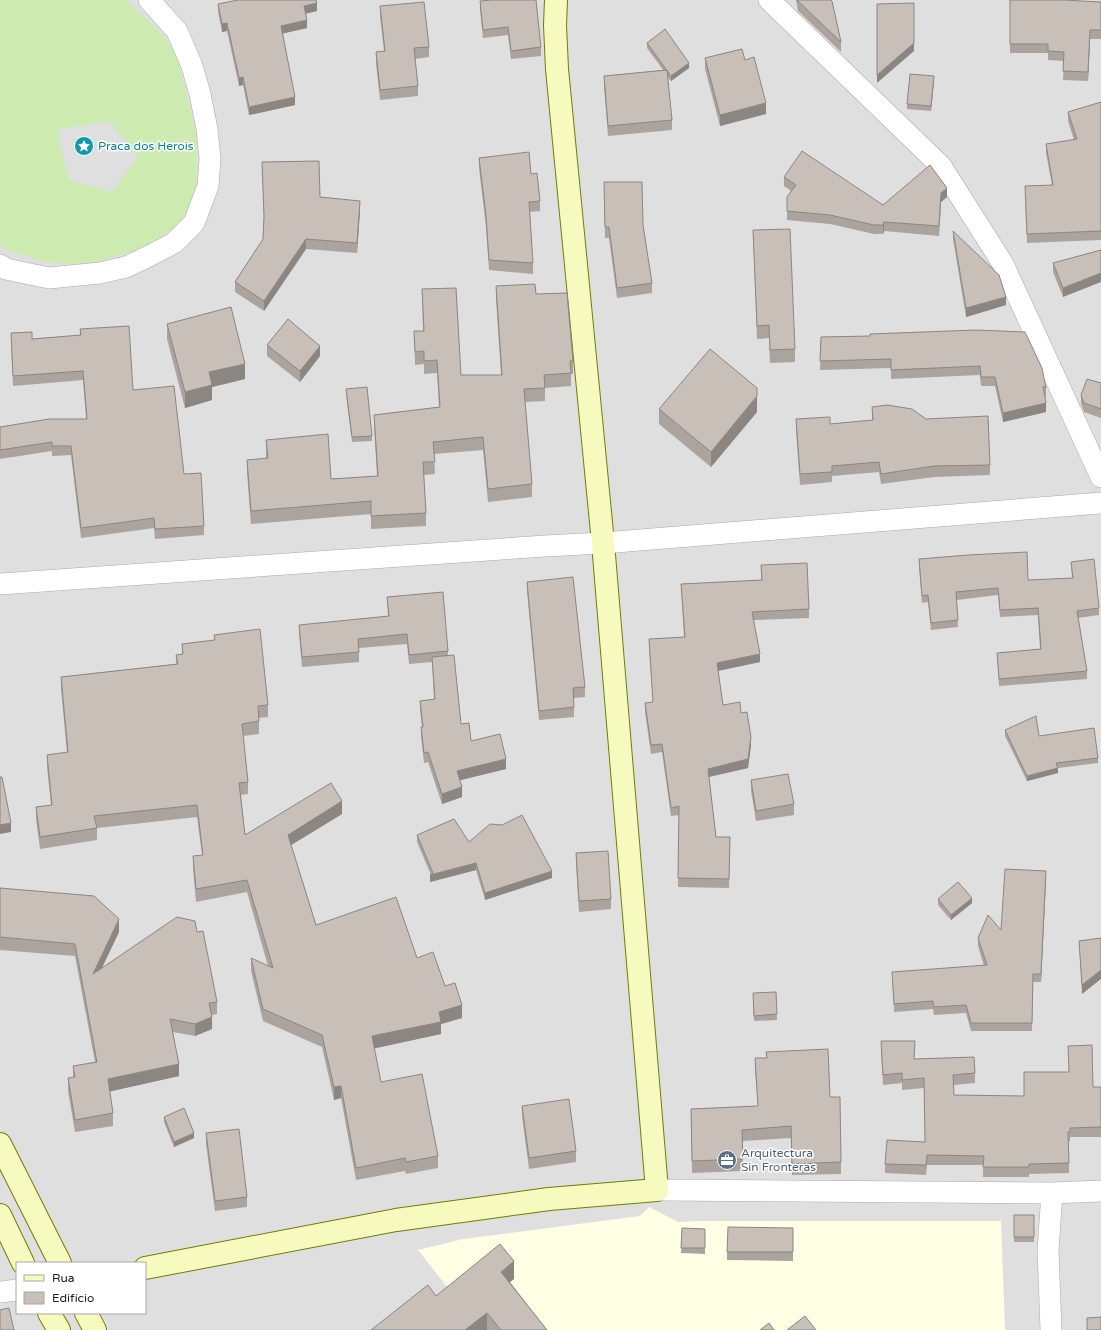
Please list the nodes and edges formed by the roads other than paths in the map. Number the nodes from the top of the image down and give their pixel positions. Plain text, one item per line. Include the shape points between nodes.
1 (149, 0) edge
2 (556, 0) edge
3 (769, 0) edge
4 (0, 265) edge
5 (1101, 477) edge
6 (1101, 503) edge
7 (603, 543) junction
8 (0, 584) edge
9 (0, 1144) edge
10 (657, 1190) junction
11 (1101, 1191) edge
12 (1052, 1193) junction
13 (0, 1215) edge
14 (23, 1262) edge
15 (59, 1262) edge
16 (146, 1268) edge
17 (16, 1290) edge
18 (0, 1292) edge
19 (50, 1314) edge
20 (87, 1314) edge
21 (59, 1330) edge
22 (95, 1330) edge
23 (1051, 1330) edge

1 - 4 street via 177,31 192,66 206,122 210,159 208,186 194,223 174,243 126,267 100,274 49,278
2 - 7 street via 557,69
3 - 5 street via 941,166 1003,264
6 - 7 street
7 - 8 street
7 - 10 street
9 - 15 street
10 - 12 street
10 - 16 street via 548,1199 396,1220
11 - 12 street
12 - 23 street via 1048,1250
13 - 14 street
17 - 18 street
19 - 21 street
20 - 22 street

